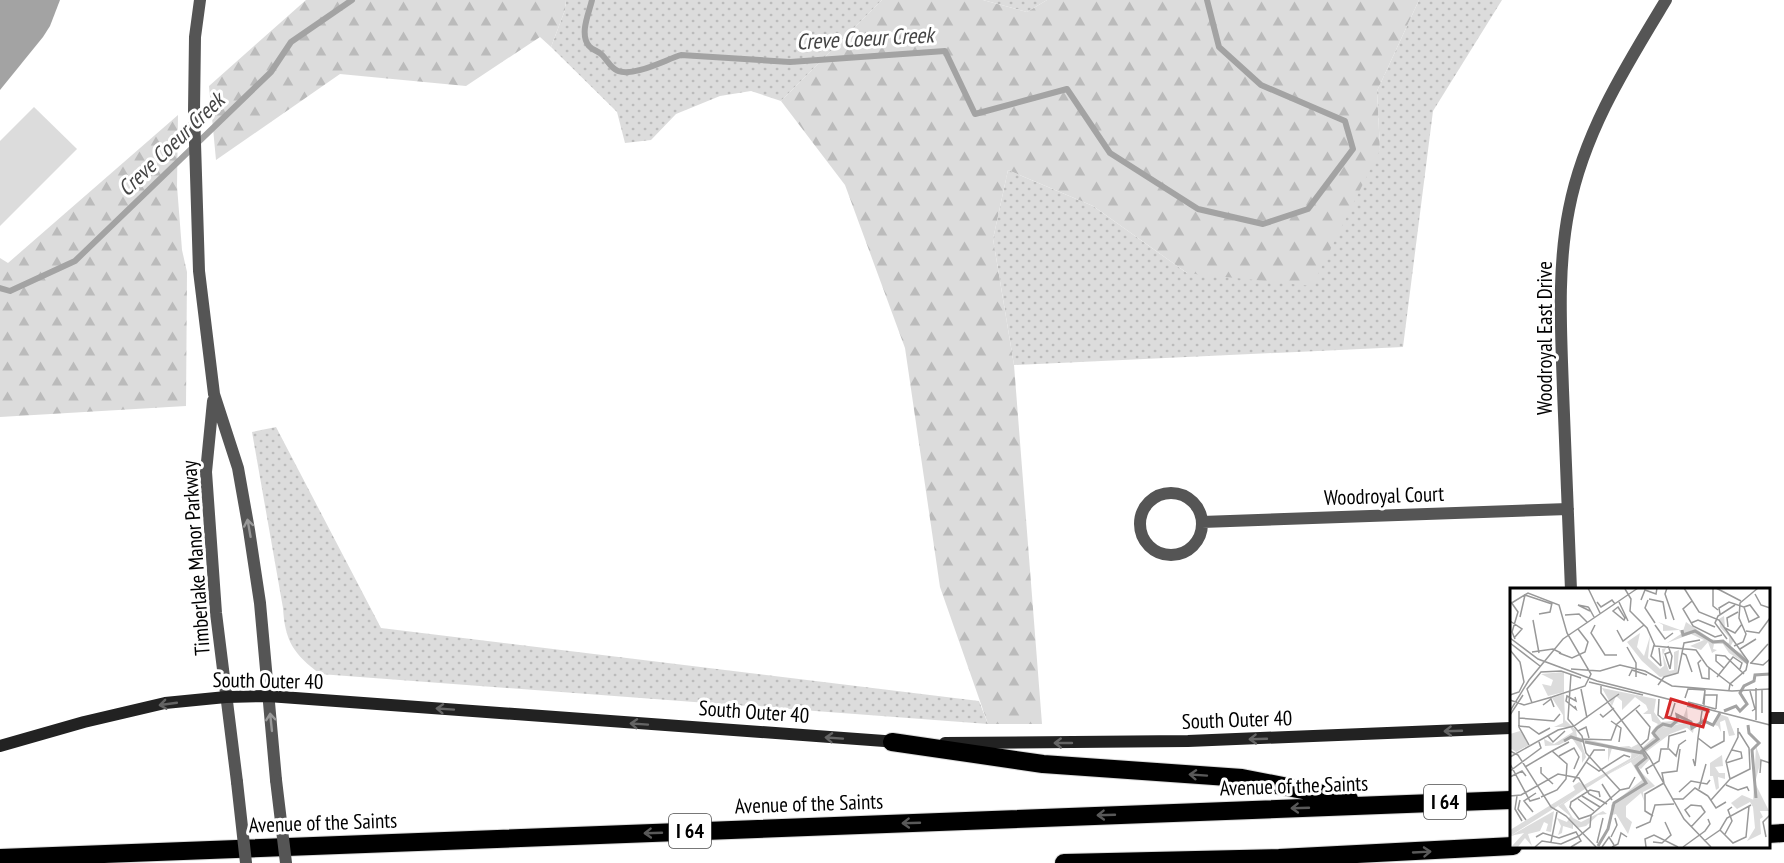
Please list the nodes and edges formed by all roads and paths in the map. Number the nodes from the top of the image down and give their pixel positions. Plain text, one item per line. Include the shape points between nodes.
1 (200, 0) edge
2 (1666, 0) edge
3 (214, 394) junction
4 (1568, 509) junction
5 (1202, 522) junction
6 (1571, 588) edge
7 (268, 696) junction
8 (226, 697) junction
9 (1510, 729) edge
10 (892, 742) junction
11 (0, 747) edge
12 (1510, 800) edge
13 (1380, 805) junction
14 (1784, 833) edge
15 (1769, 834) edge
16 (1510, 846) edge
17 (0, 858) edge
18 (1271, 860) edge
19 (246, 863) edge
20 (286, 863) edge
21 (1064, 863) edge

1 - 3 street, Timberlake Manor Parkway via 194,111 199,271
2 - 4 street, Woodroyal East Drive via 1599,117 1569,209 1561,288
7 -> 3 street, Timberlake Manor Parkway via 248,520 238,468
3 - 8 street, Timberlake Manor Parkway via 206,472
4 - 5 street, Woodroyal Court
4 - 6 street, Woodroyal East Drive
5 - 5 street via 1195,503 1171,492 1151,499 1139,524 1148,546 1156,552 1177,555 1193,546
7 - 8 street, South Outer 40
10 -> 7 street, South Outer 40
20 -> 7 street, Timberlake Manor Parkway, bridge
8 -> 11 street, South Outer 40 via 165,703
8 - 19 street, Timberlake Manor Parkway, bridge
9 -> 10 street, South Outer 40 via 1102,743
13 -> 10 highway via 1242,778 1043,764
12 - 13 highway, Avenue of the Saints / I 64
13 -> 17 highway, Avenue of the Saints / I 64
14 - 15 highway
18 -> 16 highway, I 64
18 - 21 highway, I 64

